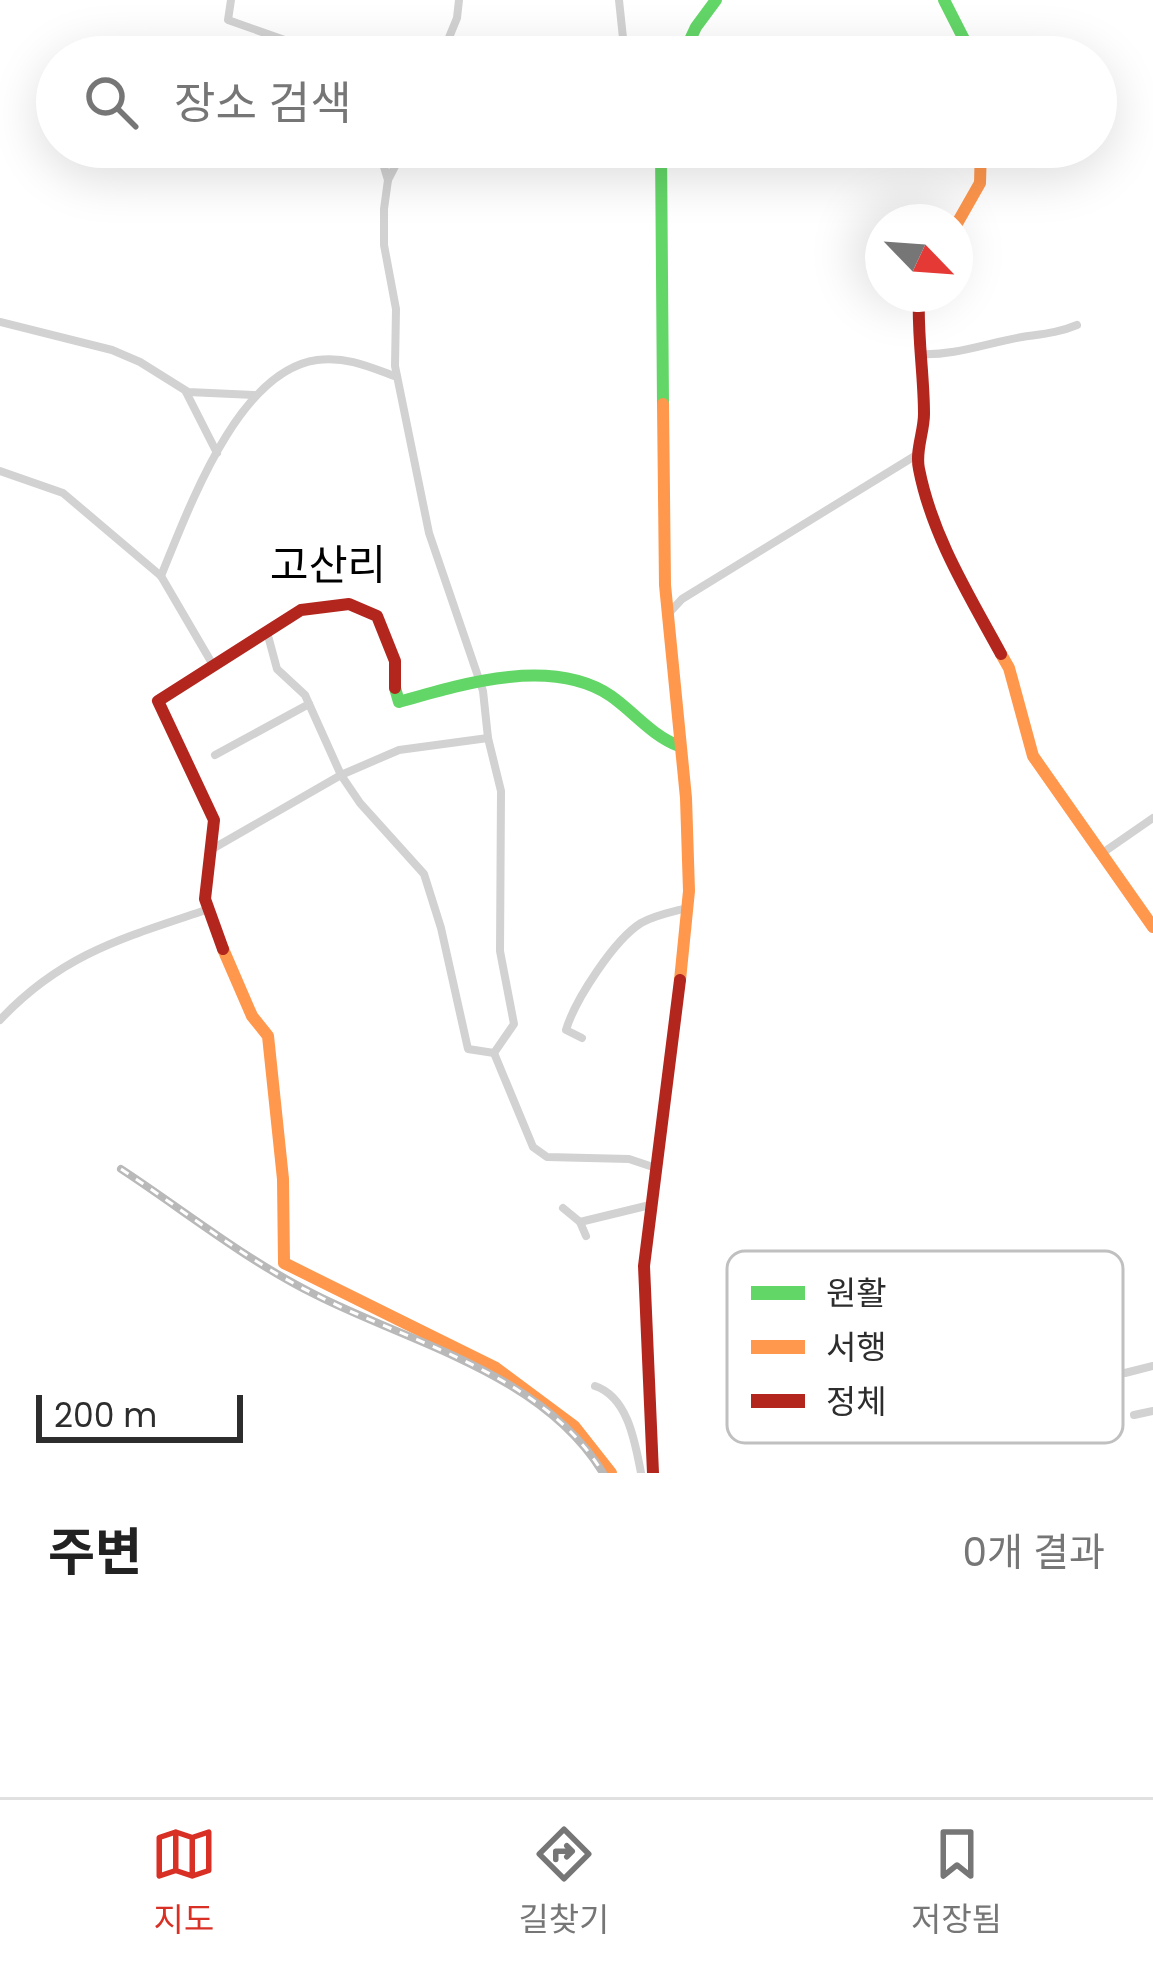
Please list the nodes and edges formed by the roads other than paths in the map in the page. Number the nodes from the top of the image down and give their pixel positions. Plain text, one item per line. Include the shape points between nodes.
1 (232, 0) edge
2 (459, 0) edge
3 (619, 0) edge
4 (716, 0) edge
5 (944, 0) edge
6 (273, 36) edge
7 (450, 36) edge
8 (623, 36) edge
9 (692, 36) edge
10 (962, 36) edge
11 (384, 168) edge
12 (394, 168) edge
13 (659, 168) edge
14 (980, 168) edge
15 (388, 180) junction
16 (968, 204) edge
17 (919, 312) edge
18 (0, 322) edge
19 (1077, 325) dead end
20 (919, 354) junction
21 (397, 377) junction
22 (185, 391) junction
23 (256, 395) junction
24 (218, 454) junction
25 (918, 454) junction
26 (0, 470) edge
27 (161, 576) junction
28 (668, 615) junction
29 (267, 632) junction
30 (213, 664) junction
31 (480, 679) junction
32 (309, 704) junction
33 (488, 738) junction
34 (680, 746) junction
35 (215, 755) dead end
36 (341, 776) junction
37 (1153, 818) edge
38 (214, 848) junction
39 (1101, 854) junction
40 (688, 908) junction
41 (206, 910) junction
42 (1153, 927) edge
43 (0, 1020) edge
44 (582, 1038) dead end
45 (494, 1053) junction
46 (656, 1168) junction
47 (650, 1205) junction
48 (563, 1208) dead end
49 (580, 1222) junction
50 (586, 1236) dead end
51 (1153, 1366) edge
52 (1125, 1372) dead end
53 (595, 1386) dead end
54 (1153, 1411) edge
55 (1134, 1415) dead end
56 (611, 1473) edge
57 (641, 1473) edge
58 (653, 1473) edge

1 - 6 street via 228,20
2 - 7 street
3 - 8 street
4 - 9 street
5 - 10 street
11 - 15 street
12 - 15 street
13 - 28 street
14 - 16 street
15 - 21 street via 384,245
17 - 20 street
18 - 22 street via 112,350
19 - 20 street
20 - 25 street
21 - 23 street via 361,363 318,360 275,376
21 - 31 street via 429,533
22 - 23 street
22 - 24 street
23 - 24 street
24 - 27 street
25 - 28 street
25 - 39 street via 943,545 1009,668 1033,756
26 - 27 street via 63,493
27 - 30 street
28 - 34 street
29 - 30 street
29 - 31 street via 302,610 349,604 377,616 395,661 399,702
29 - 32 street via 277,669
30 - 38 street via 158,706 214,820
31 - 33 street
31 - 34 street via 540,675 584,683
32 - 35 street
32 - 36 street
33 - 36 street via 407,747
33 - 45 street via 501,790 500,951 514,1017
34 - 40 street
36 - 38 street
36 - 45 street via 424,874 461,1034 468,1049
37 - 39 street
38 - 41 street
39 - 42 street
40 - 44 street via 641,923 622,940 572,1011 566,1030
40 - 46 street
41 - 43 street via 77,958
41 - 56 street via 268,1036 284,1263 496,1368 574,1426
45 - 46 street via 540,1153
46 - 47 street
47 - 49 street
47 - 58 street via 644,1293
48 - 49 street
49 - 50 street
51 - 52 street
53 - 57 street via 621,1405
54 - 55 street

